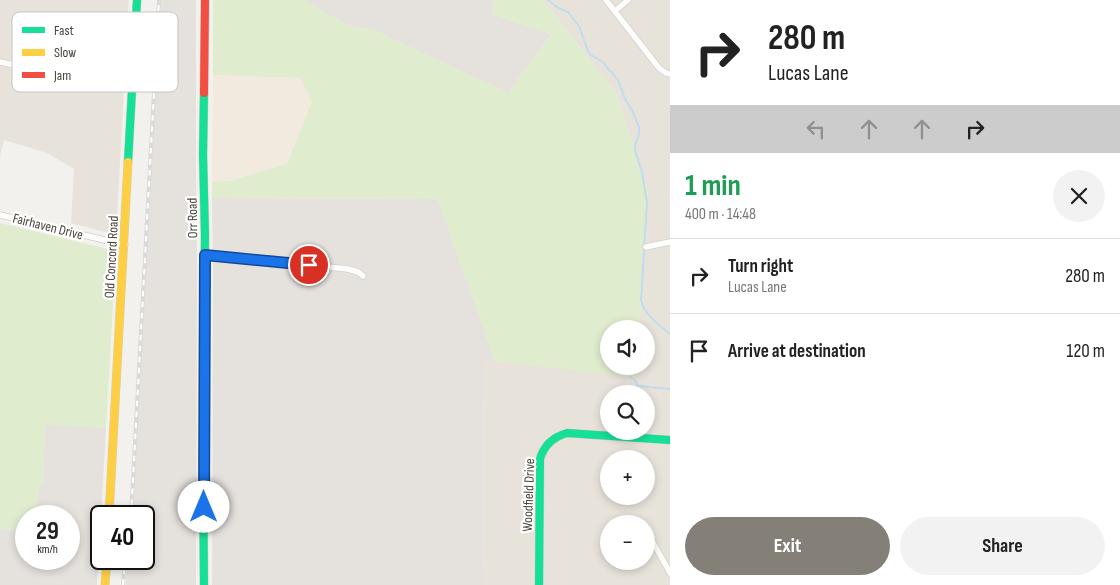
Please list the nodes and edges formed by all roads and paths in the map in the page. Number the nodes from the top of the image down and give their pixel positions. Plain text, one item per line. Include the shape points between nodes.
1 (204, 0) edge
2 (606, 0) edge
3 (628, 0) edge
4 (615, 11) junction
5 (670, 74) edge
6 (132, 92) edge
7 (0, 215) edge
8 (670, 242) edge
9 (124, 245) junction
10 (646, 247) dead end
11 (205, 255) junction
12 (363, 276) dead end
13 (670, 440) edge
14 (110, 505) edge
15 (655, 545) edge
16 (106, 570) edge
17 (670, 573) edge
18 (105, 585) edge
19 (204, 585) edge
20 (539, 585) edge

1 - 11 street, Orr Road
2 - 4 street
3 - 4 street
4 - 5 street via 660,68
6 - 9 street, Old Concord Road
7 - 9 street, Fairhaven Drive
8 - 10 street
9 - 14 street, Old Concord Road
11 - 12 street via 348,269
11 - 19 street, Orr Road
13 - 20 street, Woodfield Drive via 567,433 547,444 540,459
15 - 17 street
16 - 18 street

